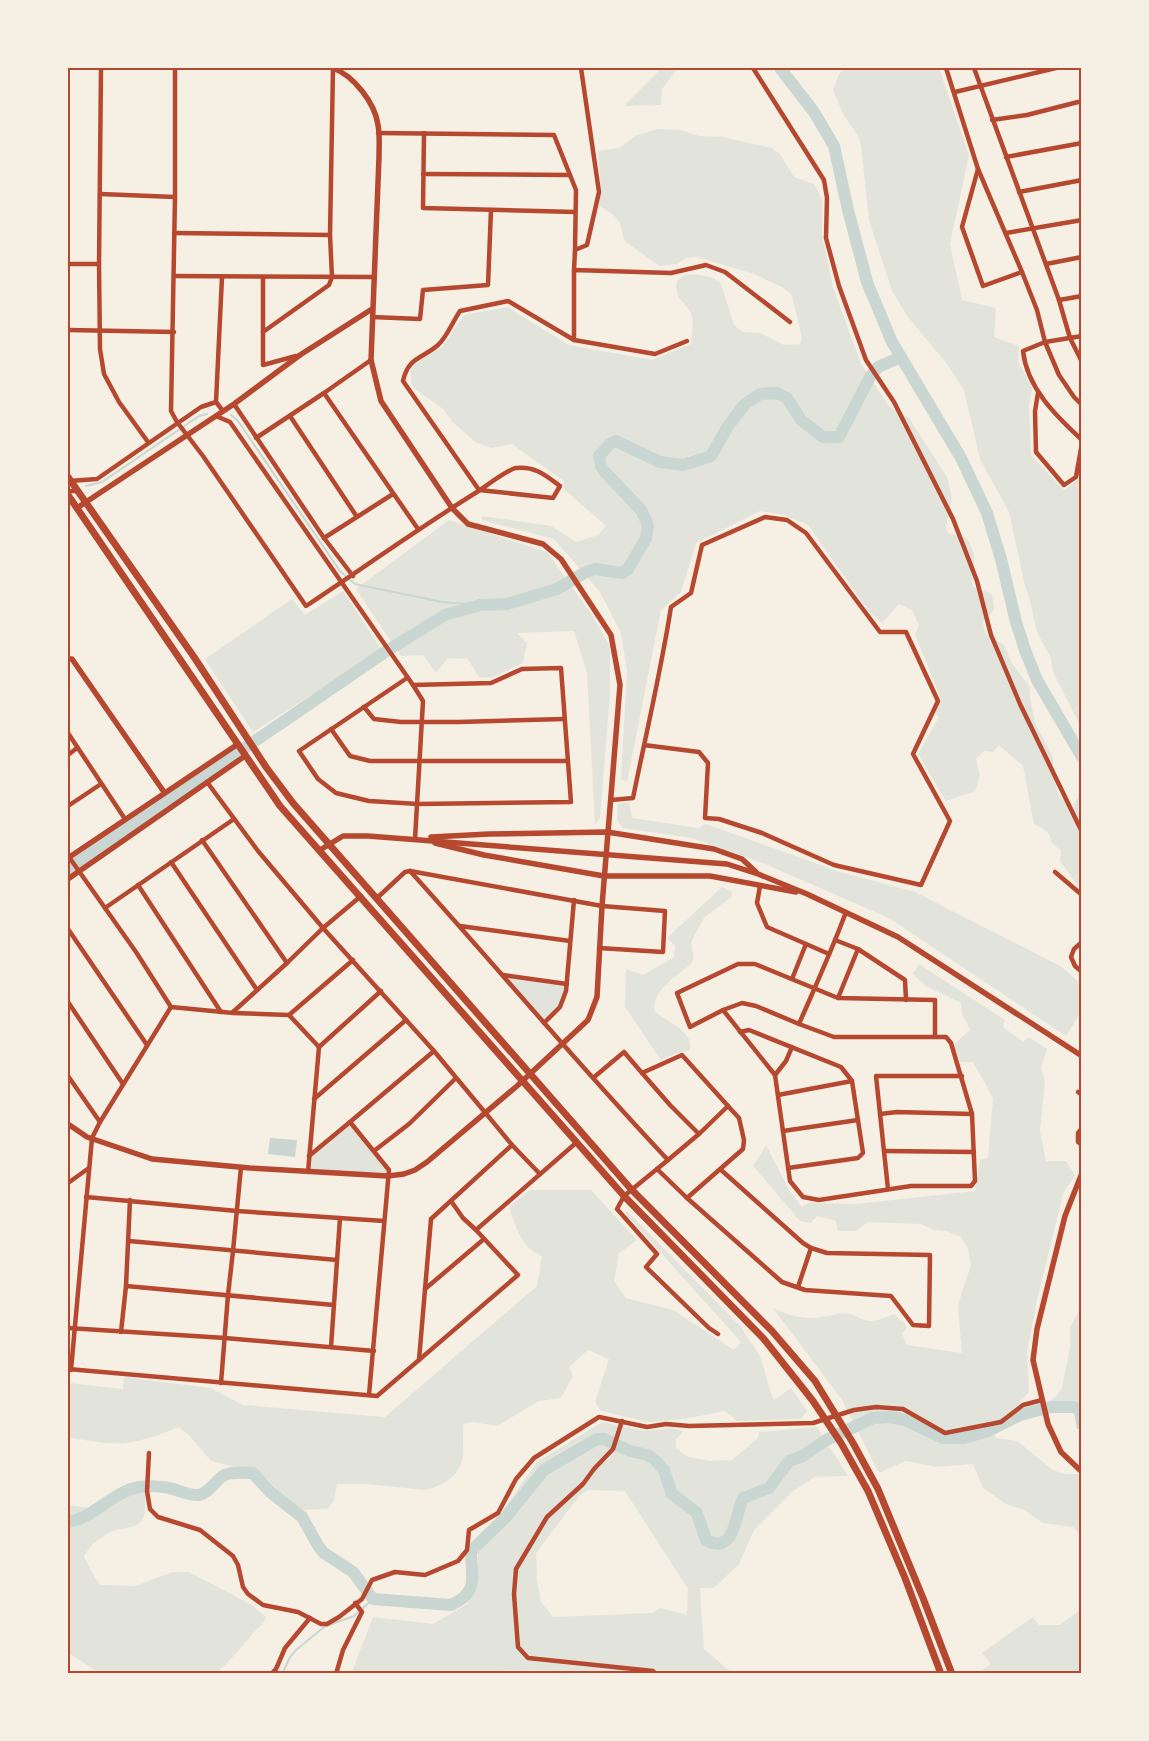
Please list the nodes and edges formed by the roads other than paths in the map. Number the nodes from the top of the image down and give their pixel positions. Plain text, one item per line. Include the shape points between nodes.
1 (101, 68) edge
2 (175, 68) edge
3 (333, 68) edge
4 (753, 68) edge
5 (946, 68) edge
6 (974, 68) edge
7 (1056, 68) edge
8 (582, 69) edge
9 (980, 86) junction
10 (955, 92) junction
11 (1082, 101) edge
12 (992, 120) junction
13 (378, 133) junction
14 (424, 133) junction
15 (1082, 143) edge
16 (1006, 157) junction
17 (978, 169) junction
18 (423, 174) junction
19 (570, 176) junction
20 (1082, 180) edge
21 (1019, 192) junction
22 (100, 194) junction
23 (175, 197) junction
24 (491, 210) junction
25 (575, 212) junction
26 (1082, 220) edge
27 (1033, 229) junction
28 (174, 232) junction
29 (1006, 233) junction
30 (330, 235) junction
31 (575, 250) junction
32 (1082, 257) edge
33 (68, 264) edge
34 (99, 264) junction
35 (1046, 264) junction
36 (574, 270) junction
37 (1022, 272) junction
38 (174, 276) junction
39 (222, 277) junction
40 (263, 277) junction
41 (332, 277) junction
42 (375, 277) junction
43 (1082, 296) edge
44 (1059, 300) junction
45 (372, 309) junction
46 (372, 317) junction
47 (790, 322) dead end
48 (68, 330) edge
49 (100, 331) junction
50 (174, 332) junction
51 (263, 332) junction
52 (1082, 336) edge
53 (1070, 338) junction
54 (574, 340) junction
55 (687, 342) dead end
56 (1045, 342) junction
57 (300, 355) junction
58 (371, 360) junction
59 (1082, 362) edge
60 (324, 393) junction
61 (1038, 393) junction
62 (216, 402) junction
63 (234, 404) junction
64 (1082, 405) edge
65 (223, 411) junction
66 (216, 416) junction
67 (290, 416) junction
68 (178, 423) junction
69 (186, 433) junction
70 (256, 438) junction
71 (148, 442) junction
72 (1082, 442) edge
73 (68, 480) edge
74 (479, 490) junction
75 (78, 491) junction
76 (68, 493) edge
77 (393, 494) junction
78 (86, 502) junction
79 (452, 507) junction
80 (77, 508) junction
81 (358, 516) junction
82 (418, 529) junction
83 (324, 538) junction
84 (347, 579) junction
85 (68, 658) edge
86 (407, 678) junction
87 (413, 685) junction
88 (364, 706) junction
89 (564, 719) junction
90 (421, 722) junction
91 (331, 729) junction
92 (68, 733) edge
93 (238, 744) junction
94 (644, 745) junction
95 (77, 748) junction
96 (68, 754) edge
97 (245, 756) junction
98 (568, 761) junction
99 (420, 762) junction
100 (207, 782) junction
101 (101, 784) junction
102 (164, 792) junction
103 (611, 800) junction
104 (418, 804) junction
105 (68, 806) edge
106 (125, 819) junction
107 (234, 819) junction
108 (607, 832) junction
109 (1082, 832) edge
110 (417, 839) junction
111 (202, 840) junction
112 (329, 844) junction
113 (320, 850) junction
114 (68, 857) edge
115 (171, 862) junction
116 (79, 871) junction
117 (410, 871) junction
118 (1055, 872) dead end
119 (758, 874) junction
120 (604, 876) junction
121 (68, 879) edge
122 (138, 885) junction
123 (760, 886) junction
124 (807, 894) junction
125 (1082, 895) edge
126 (361, 896) junction
127 (376, 898) junction
128 (574, 900) junction
129 (602, 906) junction
130 (105, 908) junction
131 (846, 912) junction
132 (460, 926) junction
133 (323, 928) junction
134 (68, 929) edge
135 (836, 940) junction
136 (570, 941) junction
137 (1082, 942) edge
138 (806, 944) junction
139 (599, 948) junction
140 (858, 949) junction
141 (829, 954) junction
142 (353, 960) junction
143 (287, 964) junction
144 (1082, 972) edge
145 (503, 975) junction
146 (792, 979) junction
147 (567, 984) junction
148 (814, 989) junction
149 (257, 990) junction
150 (381, 991) junction
151 (838, 998) junction
152 (906, 1000) junction
153 (68, 1002) edge
154 (171, 1007) junction
155 (723, 1010) junction
156 (221, 1012) junction
157 (232, 1012) junction
158 (289, 1015) junction
159 (406, 1020) junction
160 (544, 1022) junction
161 (799, 1024) junction
162 (740, 1032) junction
163 (935, 1037) junction
164 (147, 1044) junction
165 (562, 1045) junction
166 (319, 1047) junction
167 (792, 1047) junction
168 (434, 1051) junction
169 (1082, 1056) edge
170 (642, 1073) junction
171 (530, 1074) junction
172 (775, 1075) junction
173 (68, 1076) edge
174 (962, 1076) junction
175 (593, 1078) junction
176 (455, 1079) junction
177 (852, 1080) junction
178 (522, 1081) junction
179 (122, 1084) junction
180 (778, 1094) junction
181 (314, 1099) junction
182 (728, 1106) junction
183 (484, 1112) junction
184 (880, 1114) junction
185 (972, 1114) junction
186 (858, 1120) junction
187 (100, 1122) junction
188 (350, 1122) junction
189 (68, 1124) edge
190 (1082, 1128) edge
191 (783, 1131) junction
192 (699, 1134) junction
193 (92, 1138) junction
194 (577, 1142) junction
195 (512, 1145) junction
196 (1082, 1145) edge
197 (374, 1151) junction
198 (884, 1151) junction
199 (974, 1152) junction
200 (309, 1156) junction
201 (668, 1160) junction
202 (241, 1167) junction
203 (90, 1168) junction
204 (788, 1168) junction
205 (657, 1169) junction
206 (720, 1169) junction
207 (308, 1172) junction
208 (1082, 1173) edge
209 (540, 1174) junction
210 (388, 1176) junction
211 (68, 1183) edge
212 (631, 1190) junction
213 (888, 1190) junction
214 (624, 1196) junction
215 (86, 1197) junction
216 (687, 1198) junction
217 (130, 1200) junction
218 (451, 1201) junction
219 (237, 1211) junction
220 (340, 1218) junction
221 (384, 1221) junction
222 (476, 1230) junction
223 (484, 1239) junction
224 (129, 1241) junction
225 (811, 1248) junction
226 (234, 1251) junction
227 (337, 1260) junction
228 (126, 1286) junction
229 (798, 1288) junction
230 (425, 1289) junction
231 (228, 1295) junction
232 (334, 1305) junction
233 (68, 1328) edge
234 (75, 1329) junction
235 (121, 1332) junction
236 (718, 1334) dead end
237 (225, 1338) junction
238 (331, 1347) junction
239 (374, 1350) junction
240 (418, 1360) junction
241 (69, 1369) edge
242 (221, 1383) junction
243 (369, 1396) junction
244 (1043, 1403) junction
245 (621, 1423) junction
246 (149, 1453) dead end
247 (1082, 1472) edge
248 (356, 1605) junction
249 (310, 1618) junction
250 (271, 1674) edge
251 (336, 1674) edge
252 (656, 1674) edge
253 (941, 1674) edge
254 (952, 1674) edge

1 - 22 street
2 - 23 street
3 - 13 street via 342,71 366,95 378,124
3 - 30 street
4 - 109 street via 824,180 826,238 839,286 866,360 894,402 953,519 977,581 991,634 1020,704
5 - 10 street
6 - 9 street
7 - 9 street
8 - 31 street via 599,192 587,245
9 - 10 street
9 - 12 street
10 - 17 street
11 - 12 street
12 - 16 street
13 - 14 street
13 - 42 street
14 - 18 street
14 - 19 street via 554,135
15 - 16 street
16 - 21 street
17 - 29 street
17 - 37 street via 962,227 983,286
18 - 19 street
18 - 24 street via 423,208
19 - 25 street via 576,190
20 - 21 street
21 - 27 street
22 - 23 street
22 - 34 street
23 - 28 street
24 - 25 street
24 - 46 street via 488,285 423,290 420,319
25 - 31 street
26 - 27 street
27 - 29 street
27 - 35 street
28 - 30 street
28 - 38 street
29 - 37 street
30 - 41 street
31 - 36 street
32 - 35 street
33 - 34 street
34 - 49 street
35 - 44 street
36 - 47 street via 671,274 706,266 725,272
36 - 54 street
37 - 56 street
38 - 39 street
38 - 50 street
39 - 40 street
39 - 62 street
40 - 41 street
40 - 51 street
41 - 42 street
41 - 51 street via 329,285
42 - 45 street
43 - 44 street
44 - 53 street
45 - 46 street
45 - 57 street
46 - 58 street
48 - 49 street
49 - 50 street
49 - 71 street via 104,374 119,402
50 - 68 street via 171,411
51 - 57 street via 263,365
52 - 53 street
53 - 56 street
53 - 59 street
54 - 55 street via 655,354
54 - 74 street via 508,300 460,311 439,344 412,362 406,370 403,381
56 - 61 street via 1023,351
56 - 64 street via 1060,375
57 - 63 street
58 - 60 street
58 - 79 street via 381,401
60 - 67 street
60 - 77 street
61 - 72 street
61 - 72 street via 1036,452 1064,485 1076,477
62 - 65 street
62 - 68 street via 201,407
63 - 65 street
63 - 70 street
65 - 66 street
66 - 69 street
66 - 84 street via 230,422
67 - 70 street
67 - 81 street
68 - 69 street
68 - 71 street
69 - 78 street
69 - 84 street via 306,606
70 - 83 street
71 - 73 street via 97,479
73 - 75 main road
74 - 74 street via 553,498 560,486 536,469 514,468
74 - 79 street
75 - 76 street
75 - 78 main road
76 - 80 main road
77 - 81 street
77 - 82 street
78 - 80 street
78 - 112 main road via 246,737 293,803
79 - 82 street
79 - 103 street via 468,524 543,544 561,559 612,636 620,685
80 - 93 main road
81 - 83 street
82 - 84 street
83 - 84 street
84 - 86 street
85 - 102 street via 72,659
86 - 87 street
86 - 88 street
87 - 89 street via 491,683 522,669 561,668
87 - 90 street via 423,701
88 - 90 street via 374,720
88 - 91 street
89 - 90 street
89 - 98 street
90 - 99 street
91 - 99 street via 350,756 370,761
91 - 104 street via 299,752 318,779 336,793 368,801
92 - 95 street
93 - 97 main road
93 - 102 street
94 - 94 street via 699,752 708,763 705,818 719,819 762,833 834,865 921,885 950,820 913,754 938,701 906,632 880,632 806,533 787,520 766,516 702,544 690,594 671,608
94 - 103 street via 633,798
95 - 96 street
95 - 101 street
97 - 100 street
97 - 113 main road via 280,806
98 - 99 street
98 - 104 street via 571,802
99 - 104 street
100 - 107 street
100 - 116 street
101 - 105 street
101 - 106 street
102 - 106 street
103 - 108 street
104 - 110 street
106 - 114 street
107 - 111 street
107 - 133 street
108 - 110 street
108 - 119 street via 714,849 742,859
108 - 120 street
110 - 112 street via 343,836
110 - 119 street via 727,864
110 - 120 street via 484,855
111 - 115 street
111 - 143 street
112 - 113 street
112 - 127 main road
113 - 126 main road
114 - 116 street
115 - 122 street
115 - 149 street
116 - 121 street
116 - 130 street
117 - 127 street
117 - 128 street
117 - 132 street
118 - 125 street
119 - 124 street
120 - 123 street via 710,876
120 - 129 street
122 - 130 street
122 - 156 street
123 - 124 street
123 - 138 street via 757,903 767,927
124 - 131 street
126 - 133 street
126 - 178 main road
127 - 171 main road
128 - 129 street
128 - 136 street
129 - 139 street
129 - 139 street via 664,911 663,952
130 - 154 street
131 - 135 street
131 - 169 street via 898,937
132 - 136 street
132 - 145 street
133 - 142 street
133 - 143 street
134 - 164 street
135 - 140 street
135 - 141 street
136 - 147 street
137 - 144 street via 1071,957
138 - 141 street
138 - 146 street
139 - 165 street via 597,997 588,1020
140 - 151 street
140 - 152 street via 905,980
141 - 148 street
142 - 150 street
142 - 158 street
143 - 149 street
145 - 147 street
145 - 160 street
146 - 148 street
146 - 155 street via 755,964 738,964 677,993 690,1028
147 - 160 street via 560,1007
148 - 151 street
148 - 161 street
149 - 157 street
150 - 159 street
150 - 166 street
151 - 152 street
152 - 163 street via 935,1000
153 - 179 street
154 - 156 street
154 - 164 street
155 - 161 street via 742,1003 749,1004
155 - 162 street
156 - 157 street
157 - 158 street
158 - 166 street
159 - 168 street
159 - 181 street
160 - 165 street
161 - 163 street via 834,1037
162 - 167 street via 750,1030
162 - 172 street
163 - 174 street via 946,1037 951,1043
164 - 179 street
165 - 171 street
165 - 175 street
166 - 181 street
167 - 172 street
167 - 177 street via 841,1067
168 - 176 street
168 - 188 street
170 - 175 street via 624,1052
170 - 182 street via 682,1055
170 - 192 street
171 - 178 street
171 - 212 main road
172 - 180 street
173 - 187 street
174 - 184 street via 876,1076
174 - 185 street
175 - 201 street
176 - 183 street
176 - 197 street via 409,1124
177 - 180 street
177 - 186 street
178 - 183 street
178 - 194 main road
179 - 187 street
180 - 191 street
181 - 200 street
182 - 192 street
182 - 206 street via 739,1118 743,1149
183 - 195 street
183 - 210 street via 415,1170
184 - 185 street
184 - 198 street
185 - 199 street
186 - 191 street
186 - 204 street via 863,1153 858,1158
187 - 193 street
188 - 197 street
188 - 200 street
189 - 193 street
190 - 196 street via 1078,1133 1078,1142
191 - 204 street
192 - 201 street
193 - 202 street via 152,1159
193 - 203 street
194 - 209 street
194 - 214 main road
195 - 209 street
195 - 218 street
197 - 210 street via 389,1170
198 - 199 street
198 - 213 street
199 - 213 street via 975,1181 971,1186 911,1186
200 - 207 street
201 - 205 street
202 - 207 street
202 - 219 street
203 - 211 street
203 - 215 street
204 - 213 street via 790,1181 803,1198 820,1200
205 - 212 street
205 - 216 street
206 - 216 street
206 - 225 street
207 - 210 street
208 - 244 street via 1065,1216 1037,1330 1033,1360
209 - 222 street
210 - 221 street
212 - 214 street
212 - 254 main road via 772,1331 815,1382 878,1489
214 - 236 street via 617,1209 658,1254 646,1266
214 - 253 main road via 763,1338 813,1400 868,1491
215 - 217 street
215 - 234 street
216 - 229 street via 782,1282
217 - 219 street
217 - 224 street
218 - 222 street
218 - 230 street via 431,1219
219 - 220 street
219 - 226 street
220 - 221 street
220 - 227 street
221 - 239 street
222 - 223 street
223 - 230 street
223 - 240 street via 518,1275
224 - 226 street
224 - 228 street
225 - 229 street
225 - 229 street via 827,1253 930,1256 929,1326 913,1324 891,1296
226 - 227 street
226 - 231 street
227 - 232 street
228 - 231 street
228 - 235 street
230 - 240 street
231 - 232 street
231 - 237 street
232 - 238 street
233 - 234 street
234 - 235 street
234 - 241 street
235 - 237 street
237 - 238 street
237 - 242 street
238 - 239 street
239 - 243 street
240 - 243 street via 376,1396
241 - 242 street
242 - 243 street
244 - 245 street via 1023,1405 1001,1422 945,1432 903,1409 876,1407 813,1422 647,1427
244 - 247 street via 1048,1424 1061,1452
245 - 248 street via 599,1417 534,1458 516,1479 498,1512 469,1530 467,1550 458,1561 426,1575 395,1572 372,1580
245 - 252 street via 613,1449 583,1484 547,1517 516,1569 514,1594 518,1647 528,1658 653,1671
246 - 249 street via 147,1491 150,1509 158,1517 200,1530 233,1556 243,1587 255,1600
248 - 249 street via 326,1624
248 - 251 street via 362,1612 343,1650
249 - 250 street via 285,1648

